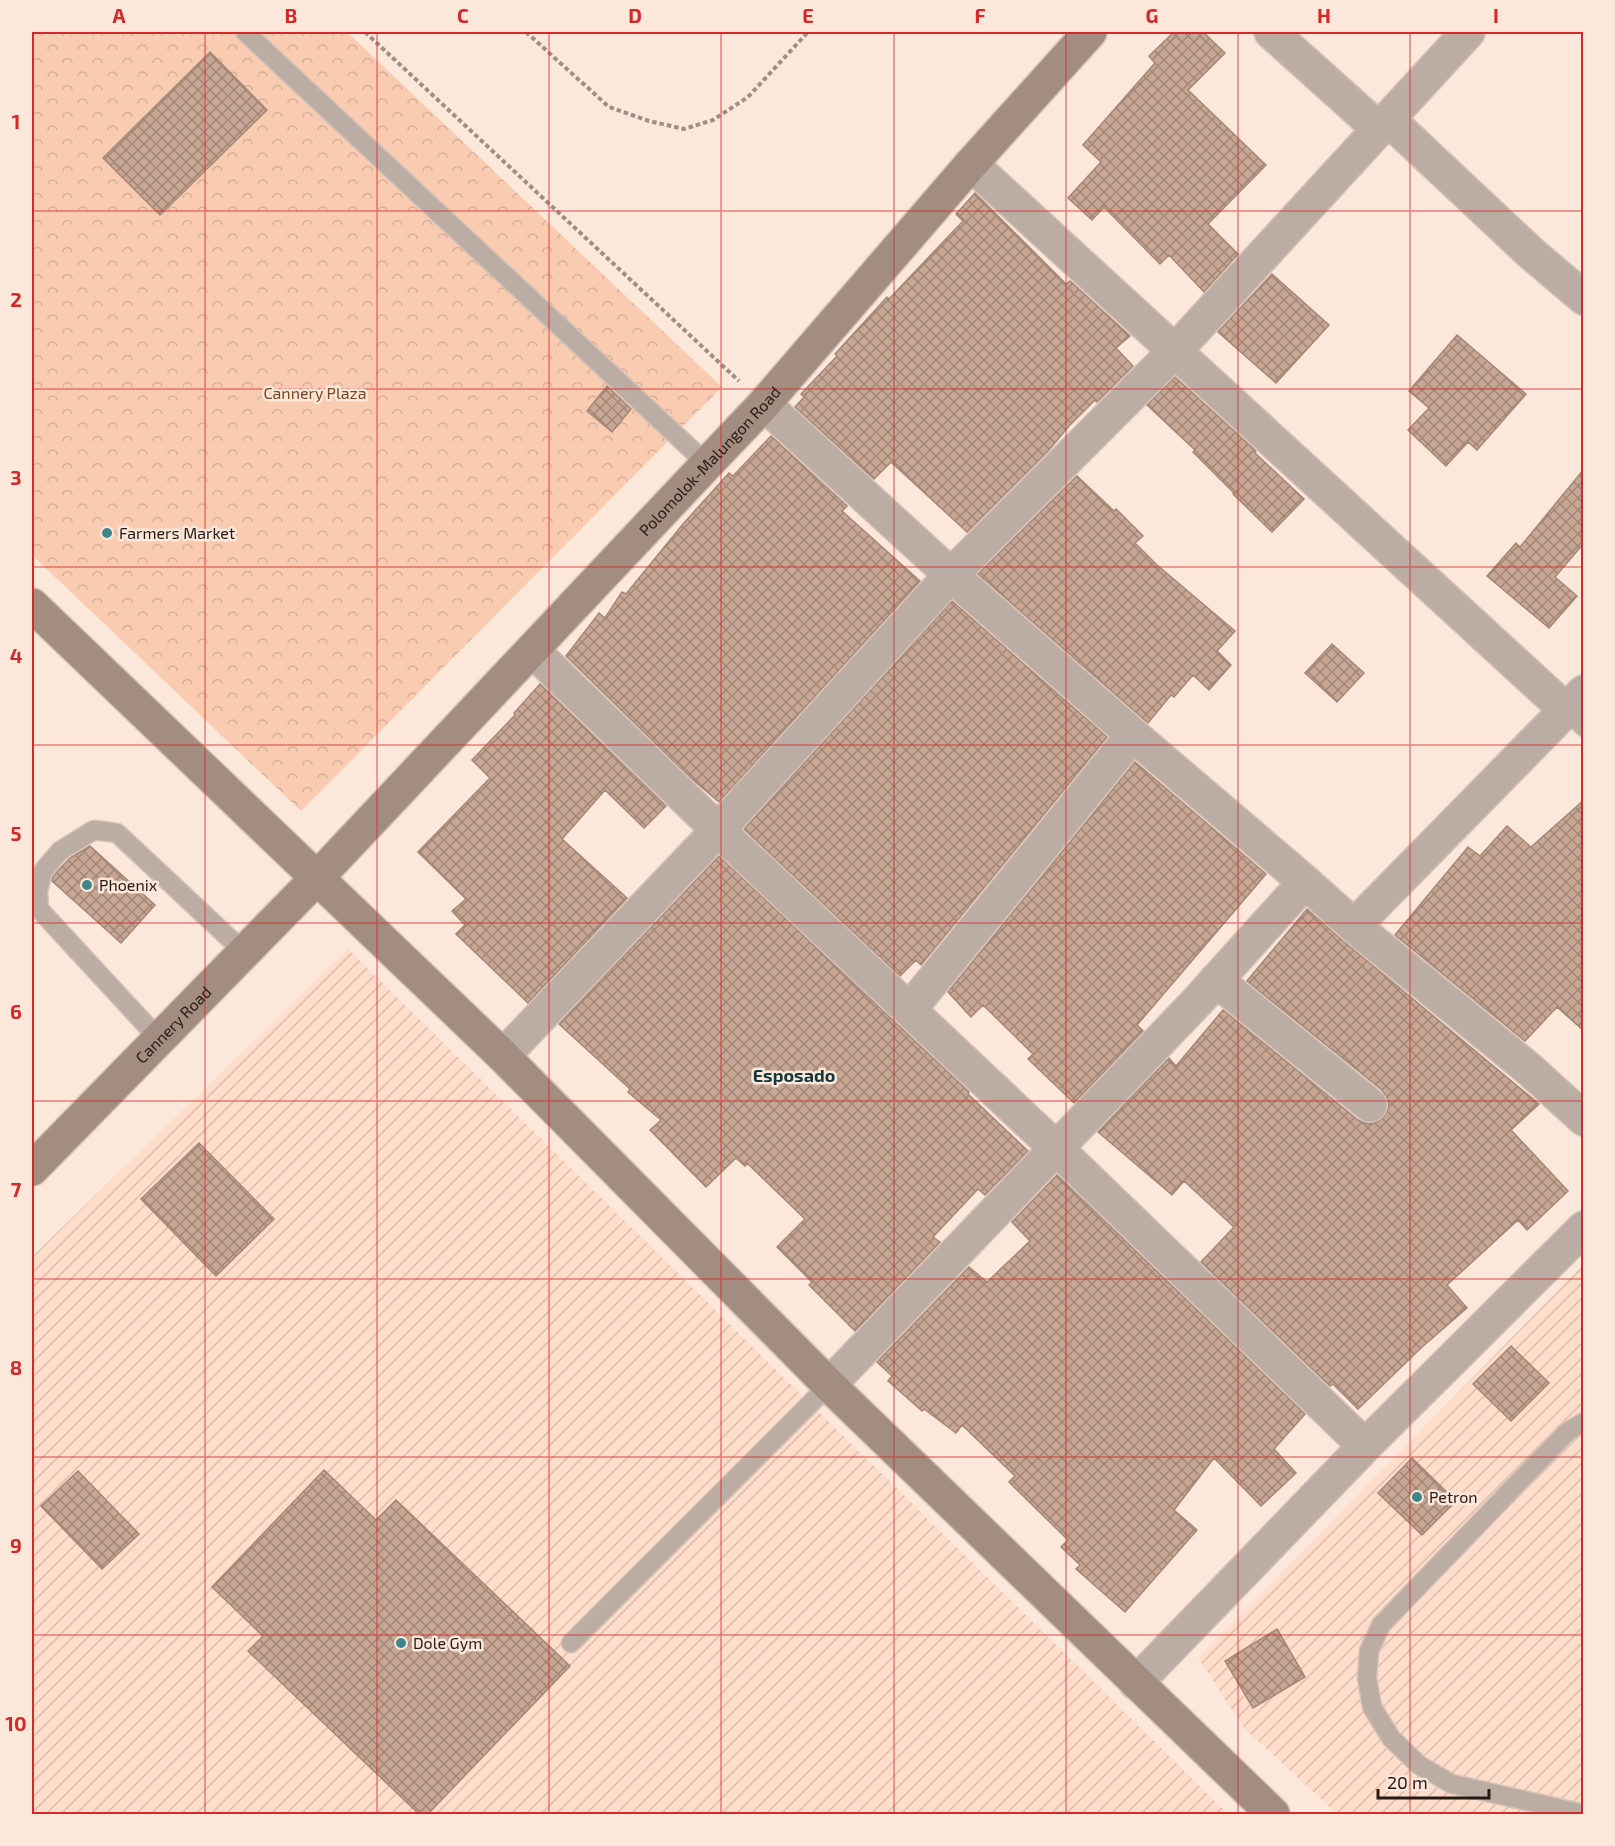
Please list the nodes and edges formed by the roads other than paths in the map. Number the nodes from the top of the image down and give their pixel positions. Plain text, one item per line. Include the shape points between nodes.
1 (245, 32) edge
2 (1090, 32) edge
3 (1271, 32) edge
4 (1468, 32) edge
5 (1384, 124) junction
6 (971, 164) junction
7 (1584, 298) edge
8 (1175, 351) junction
9 (764, 404) junction
10 (707, 464) junction
11 (951, 575) junction
12 (34, 613) edge
13 (532, 650) junction
14 (1578, 709) edge
15 (1133, 735) junction
16 (718, 830) junction
17 (316, 879) junction
18 (1305, 882) junction
19 (1354, 926) junction
20 (244, 952) junction
21 (1216, 980) junction
22 (909, 1010) junction
23 (159, 1039) junction
24 (503, 1056) junction
25 (1370, 1105) dead end
26 (1584, 1119) edge
27 (1056, 1148) junction
28 (32, 1169) edge
29 (1584, 1228) edge
30 (829, 1385) junction
31 (1584, 1422) edge
32 (1365, 1446) junction
33 (571, 1643) dead end
34 (1136, 1683) junction
35 (1584, 1814) edge
36 (1273, 1815) edge

1 - 10 lane
2 - 6 main road, Polomolok-Malungon Road
3 - 5 street
4 - 5 street
5 - 7 street
5 - 8 street
6 - 8 street
6 - 9 main road, Polomolok-Malungon Road
8 - 11 street
8 - 14 street
9 - 10 main road, Polomolok-Malungon Road
9 - 11 street
10 - 13 main road, Polomolok-Malungon Road
11 - 15 street
11 - 16 street
12 - 17 main road
13 - 16 street
13 - 17 main road, Polomolok-Malungon Road
14 - 19 street
15 - 18 street
15 - 22 street
16 - 22 street
16 - 24 street
17 - 20 main road, Cannery Road
17 - 24 main road
18 - 19 street
18 - 21 street
19 - 26 street
20 - 23 main road, Cannery Road
20 - 23 lane via 117,833 94,830 60,851 43,871 39,909
21 - 25 street
21 - 27 street
22 - 27 street
23 - 28 main road, Cannery Road
24 - 30 main road
27 - 30 street
27 - 32 street
29 - 32 street
30 - 33 lane
30 - 34 main road
31 - 35 lane via 1567,1432 1381,1624 1369,1651 1367,1678 1372,1707 1391,1738 1419,1765 1452,1784
32 - 34 street
34 - 36 main road

